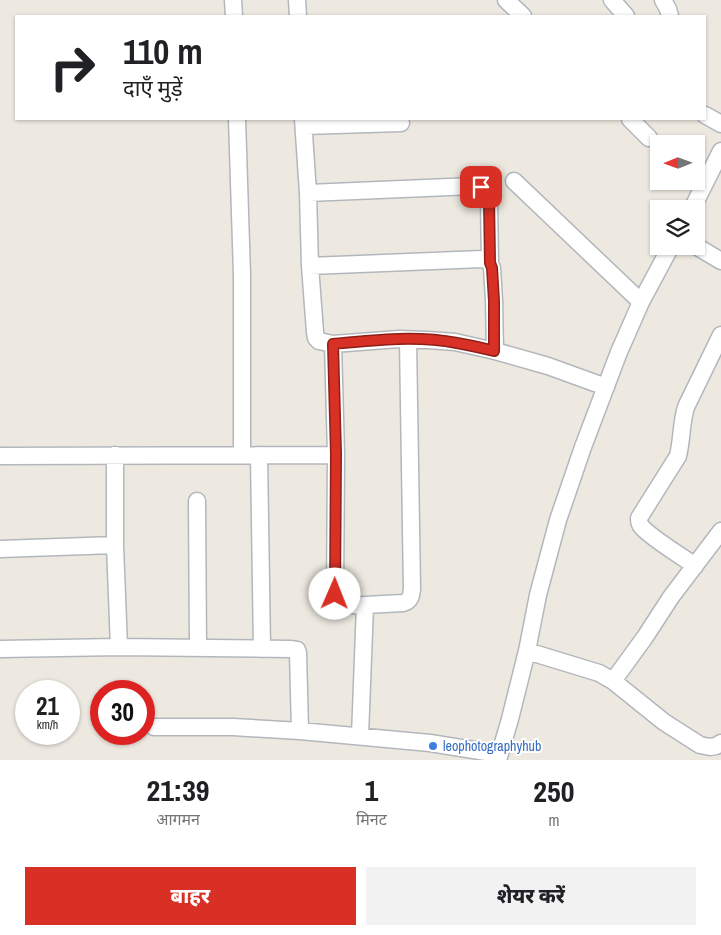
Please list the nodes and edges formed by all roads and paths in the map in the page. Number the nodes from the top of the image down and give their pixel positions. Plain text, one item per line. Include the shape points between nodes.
1 (233, 0) edge
2 (297, 0) edge
3 (506, 0) edge
4 (612, 0) edge
5 (663, 0) edge
6 (678, 0) edge
7 (234, 15) edge
8 (298, 15) edge
9 (522, 15) edge
10 (625, 15) edge
11 (670, 15) edge
12 (670, 15) edge
13 (706, 116) edge
14 (237, 120) edge
15 (631, 120) edge
16 (303, 122) edge
17 (401, 123) dead end
18 (721, 124) edge
19 (649, 138) dead end
20 (720, 155) edge
21 (514, 181) dead end
22 (308, 193) junction
23 (697, 200) edge
24 (705, 251) edge
25 (666, 255) edge
26 (721, 261) edge
27 (490, 263) junction
28 (310, 266) junction
29 (642, 302) junction
30 (721, 334) edge
31 (408, 340) junction
32 (333, 344) junction
33 (494, 351) junction
34 (606, 387) junction
35 (336, 454) junction
36 (115, 455) junction
37 (242, 455) junction
38 (0, 456) edge
39 (259, 456) junction
40 (197, 502) dead end
41 (721, 532) edge
42 (115, 545) junction
43 (0, 549) edge
44 (695, 566) junction
45 (365, 605) junction
46 (120, 647) junction
47 (198, 648) junction
48 (0, 649) edge
49 (262, 649) junction
50 (527, 651) junction
51 (613, 681) junction
52 (155, 727) edge
53 (300, 731) junction
54 (360, 736) junction
55 (721, 743) edge
56 (498, 757) edge

1 - 7 street
2 - 8 street
3 - 9 street
4 - 10 street
5 - 11 street
6 - 12 street
13 - 18 street
14 - 37 street via 242,275
15 - 19 street
16 - 17 street
16 - 22 street
20 - 23 street
21 - 29 street
22 - 27 street via 481,187 489,199
22 - 28 street
24 - 26 street
25 - 29 street
27 - 28 street via 482,259
27 - 33 street
28 - 32 street via 316,338
29 - 34 street
30 - 44 street via 686,407 678,456 639,522 642,528
31 - 32 street
31 - 33 street via 455,342
31 - 45 street via 411,598 403,603
32 - 35 street
33 - 34 street
34 - 50 street via 558,520
35 - 39 street
35 - 45 street via 336,600 342,604
36 - 37 street
36 - 38 street
36 - 42 street
37 - 39 street
39 - 49 street
40 - 47 street
41 - 44 street
42 - 43 street
42 - 46 street
44 - 51 street
45 - 54 street
46 - 47 street
46 - 48 street
47 - 49 street
49 - 53 street via 290,649 298,653
50 - 51 street via 599,673
50 - 56 street
51 - 55 street via 664,722 700,745 710,747
52 - 53 street
53 - 54 street
54 - 56 street via 430,743

